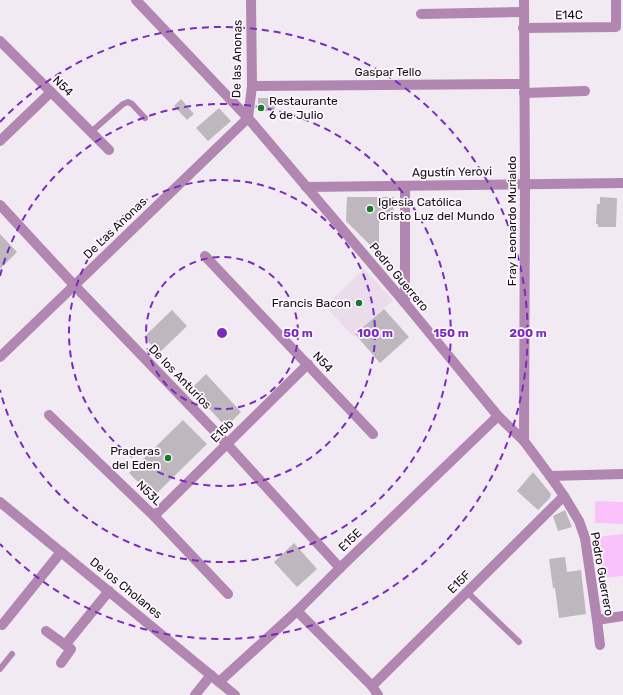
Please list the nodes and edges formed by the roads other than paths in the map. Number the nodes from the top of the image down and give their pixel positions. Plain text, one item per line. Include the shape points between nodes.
1 (136, 0) edge
2 (251, 0) edge
3 (524, 0) edge
4 (616, 0) edge
5 (523, 12) junction
6 (422, 14) dead end
7 (523, 28) junction
8 (0, 41) edge
9 (252, 86) junction
10 (524, 88) junction
11 (586, 91) dead end
12 (50, 92) junction
13 (145, 118) dead end
14 (248, 118) junction
15 (92, 132) junction
16 (0, 141) edge
17 (109, 150) dead end
18 (623, 183) edge
19 (525, 184) junction
20 (405, 186) junction
21 (306, 187) junction
22 (0, 205) edge
23 (205, 256) dead end
24 (74, 285) junction
25 (405, 303) junction
26 (0, 357) edge
27 (308, 364) junction
28 (49, 415) dead end
29 (498, 416) junction
30 (373, 434) dead end
31 (524, 441) junction
32 (227, 444) junction
33 (623, 474) edge
34 (550, 476) junction
35 (564, 496) junction
36 (0, 502) edge
37 (154, 516) junction
38 (61, 552) junction
39 (340, 568) junction
40 (109, 591) junction
41 (467, 592) junction
42 (228, 594) dead end
43 (297, 611) junction
44 (623, 616) edge
45 (597, 620) junction
46 (2, 625) dead end
47 (46, 631) dead end
48 (519, 642) dead end
49 (65, 645) junction
50 (600, 645) dead end
51 (12, 654) dead end
52 (61, 663) dead end
53 (0, 669) edge
54 (215, 678) junction
55 (372, 686) junction
56 (195, 695) edge
57 (235, 695) edge
58 (378, 695) edge

1 - 14 street, Pedro Guerrero
2 - 9 street, De las Anonas
3 - 5 street, Fray Leonardo Murialdo
4 - 7 street, E14C via 616,27
5 - 6 street
5 - 7 street, Fray Leonardo Murialdo
7 - 10 street, Fray Leonardo Murialdo
8 - 12 street, N54
9 - 10 street, Gaspar Tello
9 - 14 street, De las Anonas
10 - 11 street, Gaspar Tello
10 - 19 street, Fray Leonardo Murialdo
12 - 15 street, N54
12 - 16 street
13 - 15 lane via 128,102
14 - 21 street, Pedro Guerrero
14 - 24 street, De Las Anonas
15 - 17 street, N54
18 - 19 street, Agustín Yerovi
19 - 20 street, Agustín Yerovi
19 - 31 street, Fray Leonardo Murialdo
20 - 21 street, Agustín Yerovi
20 - 25 street
21 - 25 street, Pedro Guerrero
22 - 24 street, De los Anturios
23 - 27 street, N54
24 - 26 street, De Las Anonas
24 - 32 street, De los Anturios
25 - 29 street, Pedro Guerrero
27 - 30 street, N54
27 - 32 street, E15b
28 - 37 street, N53L
29 - 31 street, Pedro Guerrero
29 - 39 street, E15E
31 - 34 street, Pedro Guerrero
32 - 37 street, E15b
32 - 39 street, De los Anturios
33 - 34 street
34 - 35 street, Pedro Guerrero
35 - 41 street, E15F
35 - 45 street, Pedro Guerrero via 585,538
36 - 38 street, De los Cholanes
37 - 42 street, N53L
38 - 40 street, De los Cholanes
38 - 46 street
39 - 43 street, E15E
40 - 49 street
40 - 54 street, De los Cholanes
41 - 48 lane
41 - 55 street, E15F
43 - 54 street, E15E
43 - 55 street
44 - 45 street
45 - 50 street, Pedro Guerrero
47 - 49 street
49 - 52 street via 71,649
51 - 53 lane
54 - 56 street, E15E
54 - 57 street, De los Cholanes
55 - 58 street

